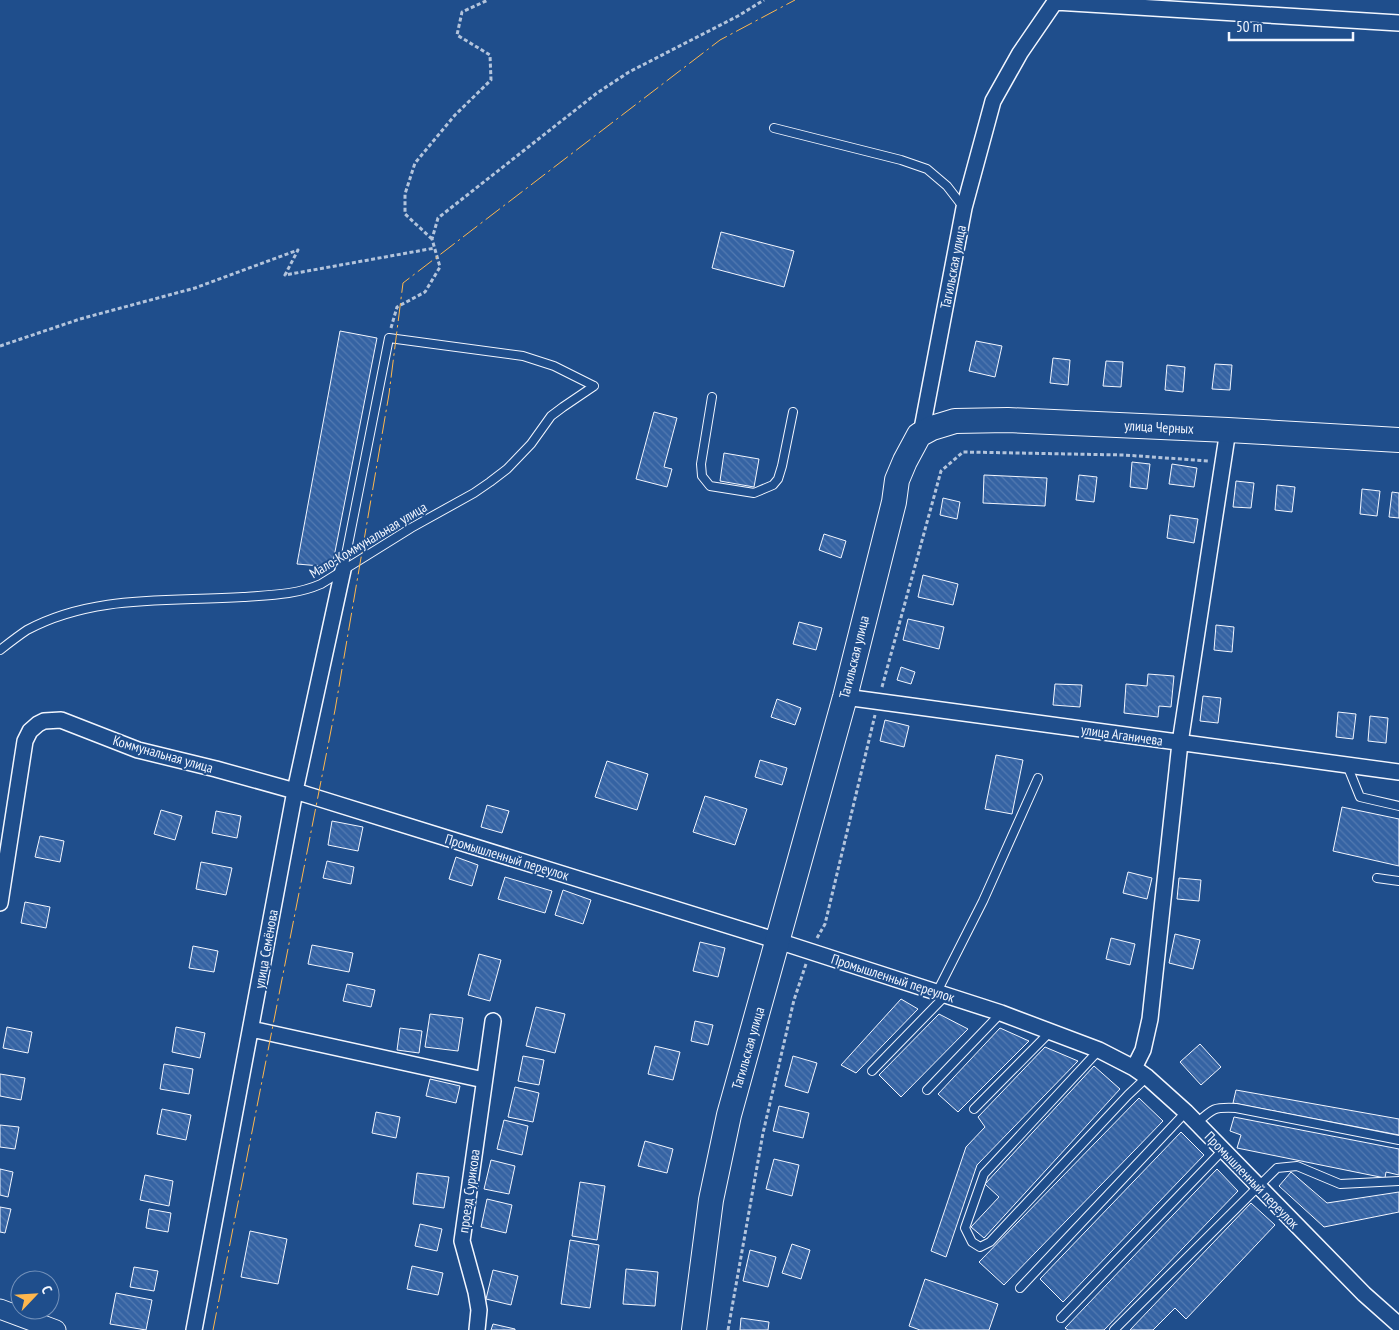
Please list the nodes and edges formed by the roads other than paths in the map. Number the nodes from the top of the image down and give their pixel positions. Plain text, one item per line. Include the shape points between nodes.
1 (1399, 23) edge
2 (774, 128) dead end
3 (964, 208) junction
4 (712, 397) dead end
5 (793, 412) dead end
6 (1228, 430) junction
7 (921, 434) junction
8 (1399, 440) edge
9 (343, 570) junction
10 (0, 650) edge
11 (845, 697) junction
12 (1180, 743) junction
13 (1347, 765) junction
14 (1399, 772) edge
15 (1038, 778) dead end
16 (295, 791) junction
17 (1399, 806) edge
18 (1377, 878) dead end
19 (1399, 881) edge
20 (0, 903) edge
21 (778, 941) junction
22 (942, 994) junction
23 (1001, 1013) junction
24 (492, 1021) dead end
25 (252, 1029) junction
26 (1051, 1031) junction
27 (1100, 1050) junction
28 (1134, 1068) junction
29 (872, 1071) dead end
30 (1148, 1077) junction
31 (484, 1080) junction
32 (927, 1090) dead end
33 (974, 1110) dead end
34 (1186, 1112) junction
35 (1197, 1124) junction
36 (1399, 1140) edge
37 (1223, 1150) junction
38 (1399, 1182) edge
39 (1258, 1186) junction
40 (1020, 1288) dead end
41 (0, 1309) edge
42 (1061, 1318) dead end
43 (1399, 1325) edge
44 (56, 1330) edge
45 (194, 1330) edge
46 (477, 1330) edge
47 (694, 1330) edge
48 (1114, 1330) edge

1 - 3 street, Тагильская улица via 1055,2 1020,53 993,101
2 - 3 lane via 927,169 947,186
3 - 7 street, Тагильская улица
4 - 5 lane via 701,464 702,476 710,486 754,493 773,485 780,473
6 - 7 main road, улица Черных via 974,420 943,424
6 - 8 main road, улица Черных
6 - 12 street
7 - 11 main road, Тагильская улица via 897,480
9 - 9 lane, Мало-Коммунальная улица via 389,338 523,356 554,366 594,386 551,416 531,444 490,482
9 - 10 lane, Мало-Коммунальная улица via 321,584 294,593 110,603 82,608 32,628
9 - 16 street, улица Семёнова
11 - 12 street, улица Аганичева
11 - 21 main road, Тагильская улица
12 - 13 street, улица Аганичева
12 - 28 street via 1150,1019 1143,1050
13 - 14 street, улица Аганичева
13 - 17 lane via 1360,797
15 - 22 lane
16 - 20 street, Коммунальная улица via 138,750 61,720 44,721 30,731 26,741
16 - 21 street, Промышленный переулок
16 - 25 street, улица Семёнова
18 - 19 lane
21 - 22 street, Промышленный переулок
21 - 47 main road, Тагильская улица via 725,1134 711,1200
22 - 23 street, Промышленный переулок
22 - 29 lane
23 - 26 street, Промышленный переулок
23 - 32 lane
24 - 31 street, проезд Сурикова
25 - 31 street
25 - 45 street, улица Семёнова
26 - 27 street, Промышленный переулок
26 - 33 lane
27 - 28 street, Промышленный переулок
27 - 30 lane via 984,1174 965,1228 972,1242 980,1247 990,1242
28 - 30 street, Промышленный переулок
30 - 34 street, Промышленный переулок
31 - 46 street, проезд Сурикова via 462,1241 476,1292 479,1310
34 - 35 street, Промышленный переулок
34 - 40 lane
35 - 36 lane via 1218,1107 1236,1108
35 - 37 street, Промышленный переулок
37 - 39 street, Промышленный переулок
37 - 42 lane
38 - 39 lane via 1340,1184 1297,1166 1277,1168
39 - 43 street, Промышленный переулок
39 - 48 lane
41 - 44 street

